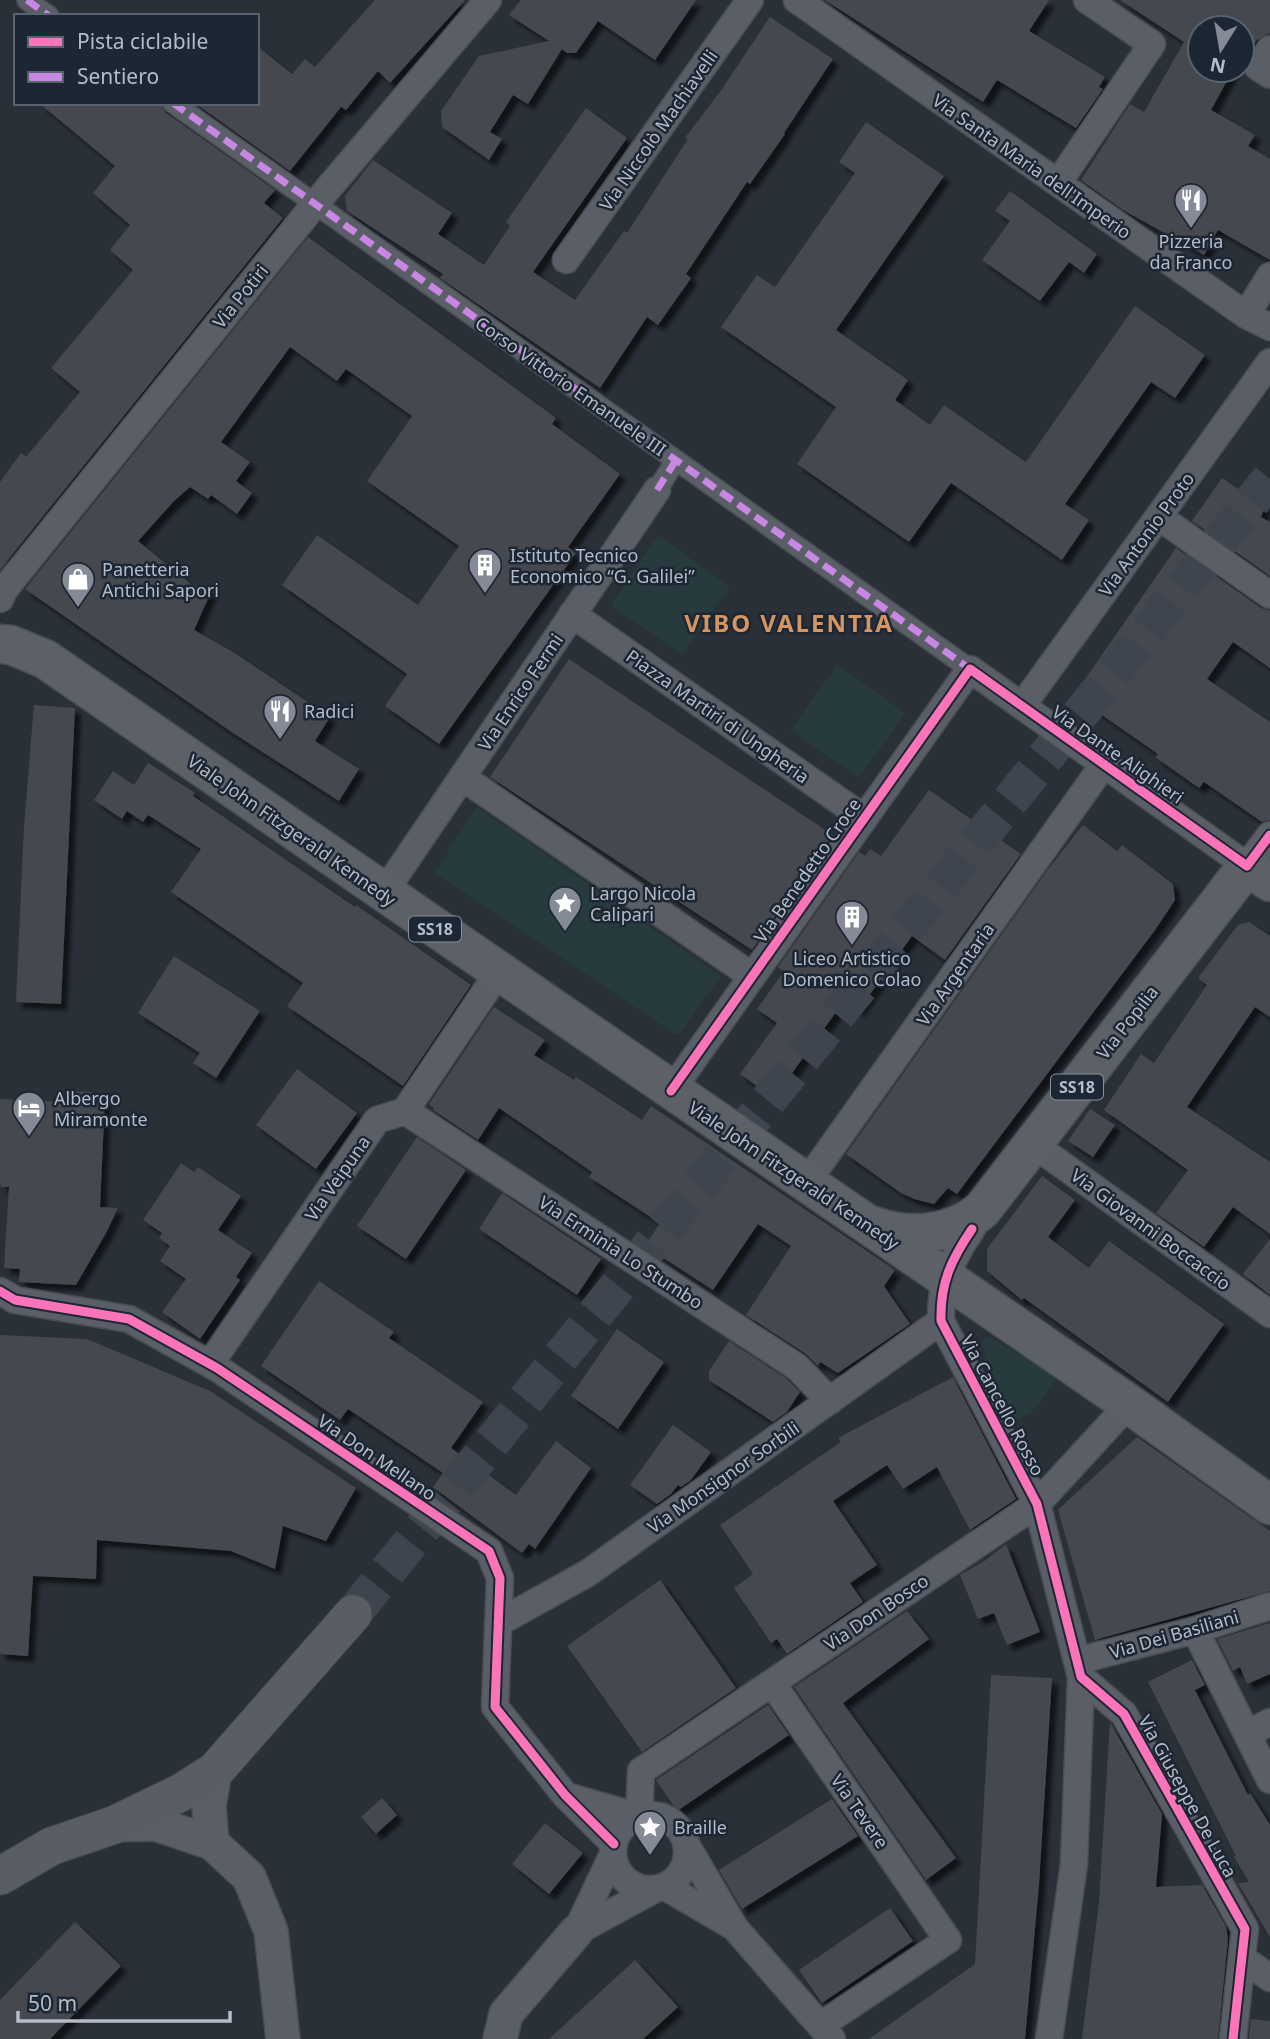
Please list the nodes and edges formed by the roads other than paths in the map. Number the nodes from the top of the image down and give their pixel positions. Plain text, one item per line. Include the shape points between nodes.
1 (27, 0) edge
2 (488, 0) edge
3 (750, 0) edge
4 (797, 0) edge
5 (1087, 0) edge
6 (46, 14) edge
7 (1270, 49) edge
8 (1270, 75) edge
9 (176, 105) edge
10 (1058, 183) junction
11 (315, 204) junction
12 (566, 260) dead end
13 (1270, 276) edge
14 (1246, 315) junction
15 (1270, 327) edge
16 (1270, 362) edge
17 (676, 460) junction
18 (657, 490) joint
19 (1158, 517) junction
20 (1270, 596) edge
21 (0, 599) edge
22 (572, 614) junction
23 (0, 644) edge
24 (970, 669) junction
25 (1022, 706) junction
26 (1104, 764) junction
27 (462, 777) junction
28 (864, 818) junction
29 (1270, 835) edge
30 (1259, 874) edge
31 (383, 894) junction
32 (498, 973) junction
33 (752, 976) junction
34 (671, 1091) junction
35 (405, 1111) junction
36 (1033, 1144) junction
37 (806, 1183) junction
38 (977, 1220) junction
39 (866, 1223) junction
40 (945, 1279) junction
41 (0, 1292) edge
42 (1270, 1314) edge
43 (997, 1315) junction
44 (941, 1321) junction
45 (210, 1364) junction
46 (830, 1401) junction
47 (1129, 1404) junction
48 (1037, 1504) junction
49 (1270, 1505) edge
50 (1270, 1606) edge
51 (353, 1614) tunnel mouth
52 (498, 1623) junction
53 (1195, 1630) junction
54 (1079, 1669) junction
55 (772, 1682) junction
56 (1258, 1728) edge
57 (215, 1771) junction
58 (1270, 1780) edge
59 (565, 1795) junction
60 (639, 1817) junction
61 (114, 1825) junction
62 (212, 1843) junction
63 (687, 1846) junction
64 (614, 1849) junction
65 (0, 1876) edge
66 (659, 1888) junction
67 (735, 1928) junction
68 (576, 1932) junction
69 (1242, 1958) junction
70 (1270, 1978) edge
71 (827, 2032) edge
72 (283, 2039) edge
73 (500, 2039) edge
74 (1049, 2039) edge
75 (1233, 2039) edge

1 - 6 street
2 - 11 street, Via Potiri
3 - 12 street, Via Niccolò Machiavelli
4 - 10 street, Via Santa Maria dell'Imperio
5 - 10 street via 1152,44
7 - 8 street via 1258,67
9 - 11 street, Corso Vittorio Emanuele III
10 - 14 street, Via Santa Maria dell'Imperio
11 - 17 street, Corso Vittorio Emanuele III
11 - 21 street, Via Potiri
13 - 14 street
14 - 15 street, Via Santa Maria dell'Imperio
16 - 19 street, Via Antonio Proto
17 - 18 street
17 - 24 street, Corso Vittorio Emanuele III
18 - 22 street, Via Enrico Fermi
19 - 20 street
19 - 25 street, Via Antonio Proto
22 - 27 street, Via Enrico Fermi
22 - 28 street, Piazza Martiri di Ungheria
23 - 31 main road, Viale John Fitzgerald Kennedy / SS18 via 45,659
24 - 25 street, Via Dante Alighieri
24 - 28 street, Via Benedetto Croce
25 - 26 street, Via Dante Alighieri
26 - 30 street, Via Dante Alighieri
26 - 37 street, Via Argentaria
27 - 31 street, Via Enrico Fermi
27 - 33 street
28 - 33 street, Via Benedetto Croce
29 - 30 street, Via Popilia
30 - 36 main road, Via Popilia / SS18
31 - 32 main road, Viale John Fitzgerald Kennedy / SS18
32 - 34 main road, Viale John Fitzgerald Kennedy / SS18
32 - 35 street
33 - 34 street, Via Benedetto Croce
34 - 37 main road, Viale John Fitzgerald Kennedy / SS18
35 - 45 street, Via Veipuna via 377,1120
35 - 46 street, Via Erminia Lo Stumbo via 797,1367
36 - 38 main road, Via Popilia / SS18
36 - 42 street, Via Giovanni Boccaccio
37 - 39 main road, Viale John Fitzgerald Kennedy / SS18
38 - 39 main road, Via Popilia / SS18 via 925,1233 889,1232
38 - 40 street
38 - 43 street via 970,1261 973,1277
39 - 40 main road, Viale John Fitzgerald Kennedy / SS18
40 - 43 main road, Viale John Fitzgerald Kennedy / SS18
40 - 44 street
41 - 45 street, Via Don Mellano via 15,1300 129,1319
43 - 47 main road, Viale John Fitzgerald Kennedy / SS18
44 - 46 street, Via Monsignor Sorbili
44 - 48 street, Via Cancello Rosso
45 - 52 street, Via Don Mellano via 489,1551 500,1578
46 - 52 street, Via Monsignor Sorbili via 589,1573
47 - 48 street, Via Don Bosco
47 - 49 main road, Viale John Fitzgerald Kennedy / SS18
48 - 54 street
48 - 55 street, Via Don Bosco
50 - 53 street, Via Dei Basiliani
51 - 57 main road
52 - 59 street, Via Don Mellano via 495,1707
53 - 54 street, Via Dei Basiliani
53 - 56 street
54 - 69 street, Via Giuseppe De Luca via 1124,1714 1245,1929
54 - 74 street via 1074,1864
55 - 60 street, Via Don Bosco via 641,1771
55 - 71 street, Via Tevere via 948,1940
56 - 58 street
57 - 61 main road
57 - 62 street via 209,1806
59 - 60 street
59 - 64 street, Via Don Mellano
60 - 63 street via 670,1821
60 - 64 street via 623,1827
61 - 62 street via 156,1824
61 - 65 main road via 52,1846
62 - 72 street via 249,1877 271,1931
63 - 66 street via 685,1866 673,1881
63 - 67 street
64 - 66 street via 626,1881 645,1889
64 - 68 street
66 - 67 street
66 - 68 street
67 - 71 street
68 - 73 street via 506,2014
69 - 70 street
69 - 75 street, Via Giuseppe De Luca

